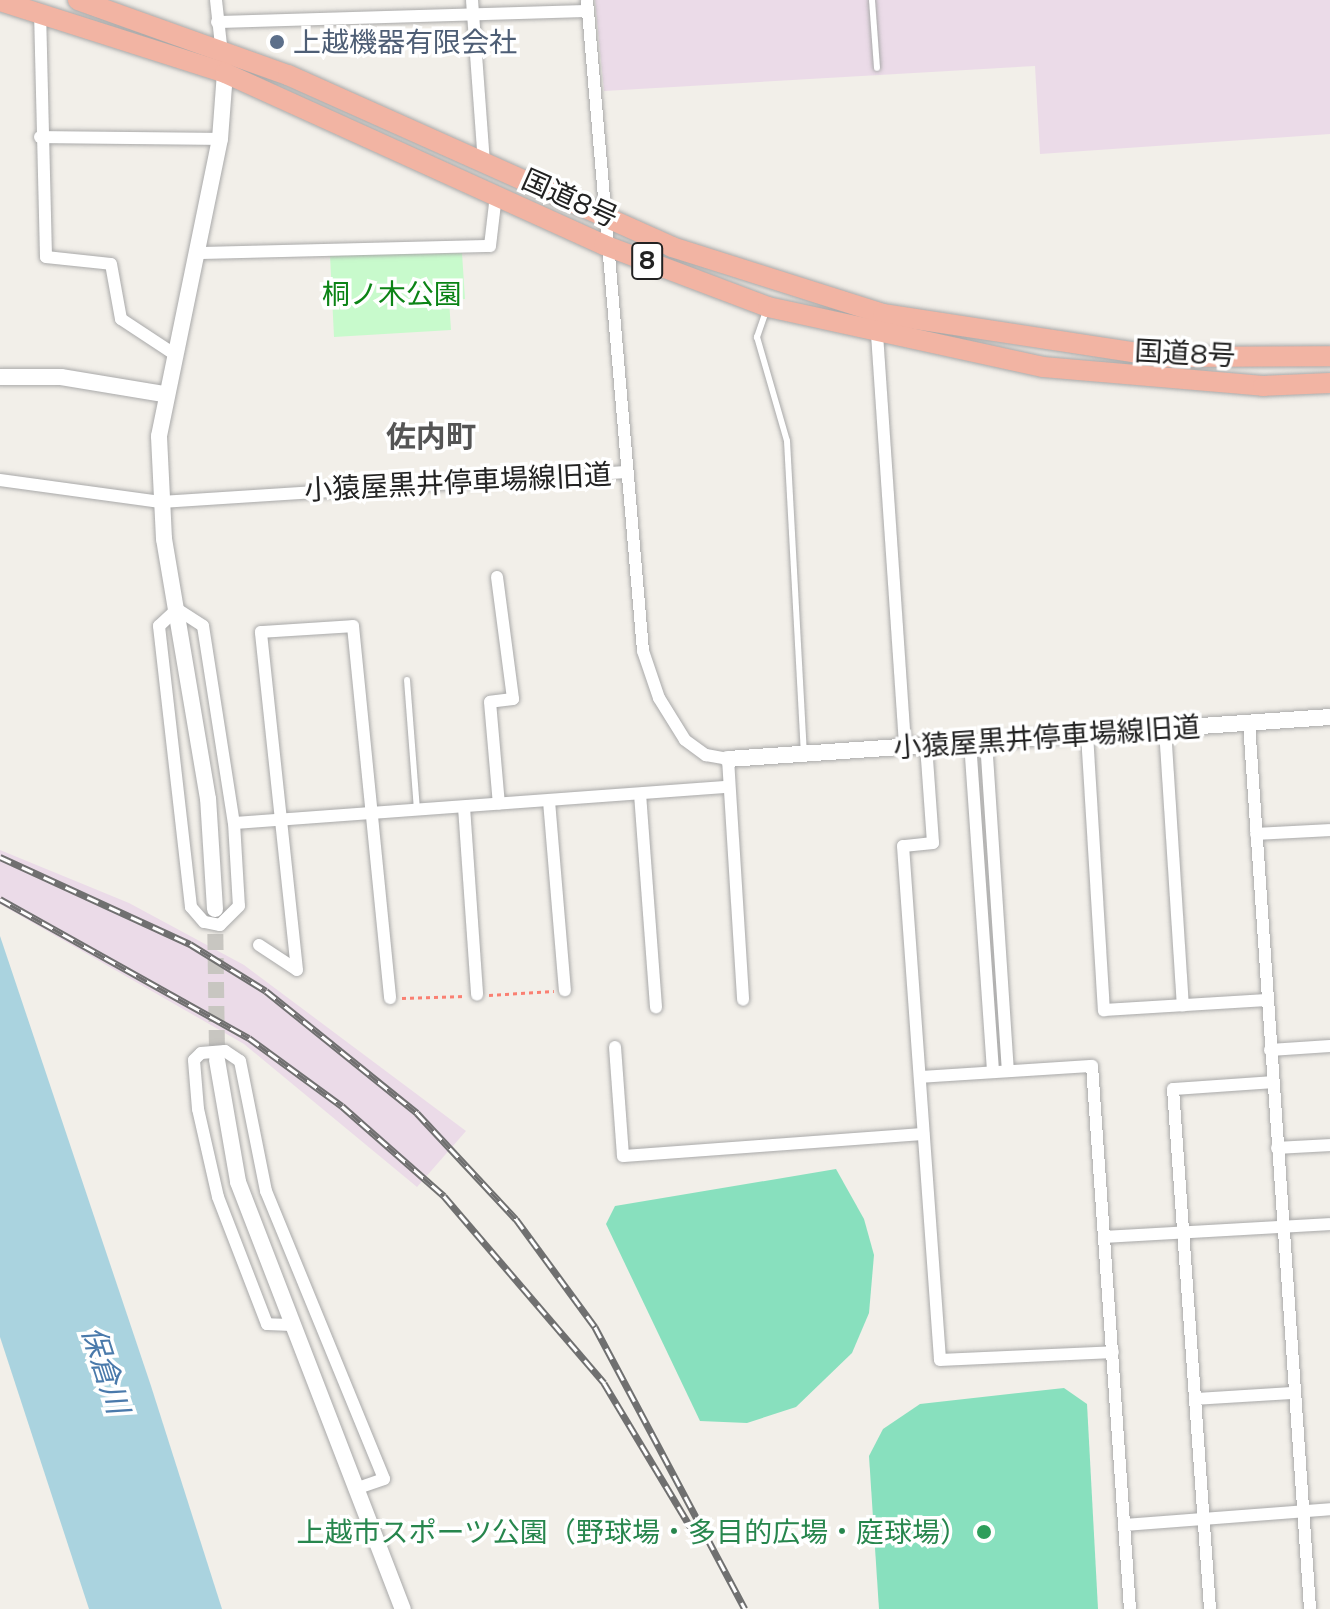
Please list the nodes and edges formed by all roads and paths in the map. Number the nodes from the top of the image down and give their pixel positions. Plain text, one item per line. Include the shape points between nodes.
1 (78, 0) edge
2 (216, 0) edge
3 (472, 0) edge
4 (872, 0) edge
5 (0, 1) edge
6 (587, 5) edge
7 (40, 11) junction
8 (474, 19) junction
9 (217, 22) junction
10 (221, 47) junction
11 (877, 68) dead end
12 (225, 73) junction
13 (40, 137) junction
14 (220, 139) junction
15 (484, 165) junction
16 (496, 195) junction
17 (603, 220) junction
18 (604, 245) junction
19 (197, 253) junction
20 (768, 307) junction
21 (877, 334) junction
22 (171, 352) junction
23 (1330, 356) edge
24 (0, 377) edge
25 (1330, 383) edge
26 (164, 394) junction
27 (626, 472) junction
28 (0, 480) edge
29 (161, 502) junction
30 (497, 577) dead end
31 (177, 609) junction
32 (407, 680) dead end
33 (1330, 717) edge
34 (1249, 723) junction
35 (1165, 729) junction
36 (1087, 734) junction
37 (978, 741) junction
38 (926, 745) junction
39 (905, 746) junction
40 (804, 753) junction
41 (728, 759) junction
42 (729, 787) junction
43 (640, 794) junction
44 (549, 801) junction
45 (499, 804) junction
46 (464, 807) junction
47 (417, 810) junction
48 (375, 813) junction
49 (286, 819) junction
50 (234, 823) junction
51 (1330, 830) edge
52 (1256, 834) junction
53 (215, 909) tunnel mouth
54 (259, 945) dead end
55 (565, 990) dead end
56 (477, 995) dead end
57 (390, 998) dead end
58 (743, 1000) dead end
59 (1267, 1000) junction
60 (1183, 1005) junction
61 (656, 1007) dead end
62 (1330, 1046) edge
63 (615, 1047) dead end
64 (1270, 1050) junction
65 (217, 1060) tunnel mouth
66 (1008, 1070) junction
67 (993, 1071) junction
68 (920, 1077) junction
69 (1272, 1082) junction
70 (923, 1134) junction
71 (1330, 1145) edge
72 (1277, 1148) junction
73 (1330, 1224) edge
74 (1282, 1227) junction
75 (1183, 1233) junction
76 (1105, 1237) junction
77 (292, 1325) junction
78 (1113, 1352) junction
79 (1294, 1393) junction
80 (1195, 1399) junction
81 (355, 1489) junction
82 (1330, 1509) edge
83 (1302, 1511) junction
84 (1203, 1519) junction
85 (1124, 1525) junction
86 (403, 1609) edge
87 (1130, 1609) edge
88 (1210, 1609) edge
89 (1310, 1609) edge

1 - 10 highway, 国道8号 / 8
2 - 9 street
3 - 8 street
4 - 11 lane
5 - 7 highway, 国道8号 / 8
6 - 8 street
6 - 17 street
7 - 12 highway, 国道8号 / 8
7 - 13 street
8 - 9 street
8 - 15 street
9 - 10 street
10 - 12 street
10 - 15 highway, 国道8号 / 8
12 - 14 street
12 - 16 highway, 国道8号 / 8
13 - 14 street
13 - 22 street via 46,257 111,264 121,319
14 - 19 street
15 - 17 highway, 国道8号 / 8
16 - 18 highway, 国道8号 / 8
16 - 19 street via 490,246
17 - 18 street
17 - 23 highway, 国道8号 / 8 via 883,314 1164,357
18 - 20 highway, 国道8号 / 8
18 - 27 street
19 - 22 street
20 - 21 highway, 国道8号 / 8
20 - 40 lane via 757,337 787,441
21 - 25 highway, 国道8号 / 8 via 1119,378
21 - 39 street
22 - 26 street
24 - 26 street via 61,377
26 - 29 street
27 - 29 street, 小猿屋黒井停車場線旧道
27 - 41 street, 小猿屋黒井停車場線旧道 via 637,606 652,682 694,749
28 - 29 street, 小猿屋黒井停車場線旧道
29 - 31 street
30 - 45 street via 513,699 490,702
31 - 50 street via 203,626
31 - 50 street via 159,626 191,907 204,922 220,925 239,906
31 - 53 street via 208,799
32 - 47 lane
33 - 34 street, 小猿屋黒井停車場線旧道
34 - 35 street, 小猿屋黒井停車場線旧道
34 - 52 street
35 - 36 street, 小猿屋黒井停車場線旧道
35 - 60 street
36 - 37 street, 小猿屋黒井停車場線旧道
36 - 60 street via 1104,1010
37 - 38 street, 小猿屋黒井停車場線旧道
37 - 66 street
37 - 67 street
38 - 39 street, 小猿屋黒井停車場線旧道
38 - 68 street via 933,843 903,846
39 - 40 street, 小猿屋黒井停車場線旧道
40 - 41 street, 小猿屋黒井停車場線旧道
41 - 42 street
42 - 43 street
42 - 58 street
43 - 44 street
43 - 61 street
44 - 45 street
44 - 55 street
45 - 46 street
46 - 47 street
46 - 56 street
47 - 48 street
48 - 49 street
48 - 49 street via 353,626 261,632
48 - 57 street
49 - 50 street
49 - 54 street via 297,970
51 - 52 street
52 - 59 street
59 - 60 street
59 - 64 street
62 - 64 street
63 - 70 street via 623,1156
64 - 69 street
65 - 77 street via 231,1157
66 - 67 street
66 - 76 street via 1092,1066
67 - 68 street
68 - 70 street
69 - 72 street
69 - 75 street via 1173,1089
70 - 78 street via 940,1360
71 - 72 street
72 - 74 street
73 - 74 street
74 - 75 street
74 - 79 street
75 - 76 street
75 - 80 street
76 - 78 street
77 - 81 street
77 - 81 street via 267,1324 218,1197 198,1109 194,1060 201,1053 225,1051 240,1061 266,1191 384,1479
78 - 85 street
79 - 80 street
79 - 83 street
80 - 84 street
81 - 86 street
82 - 83 street
83 - 84 street
83 - 89 street
84 - 85 street
84 - 88 street
85 - 87 street

